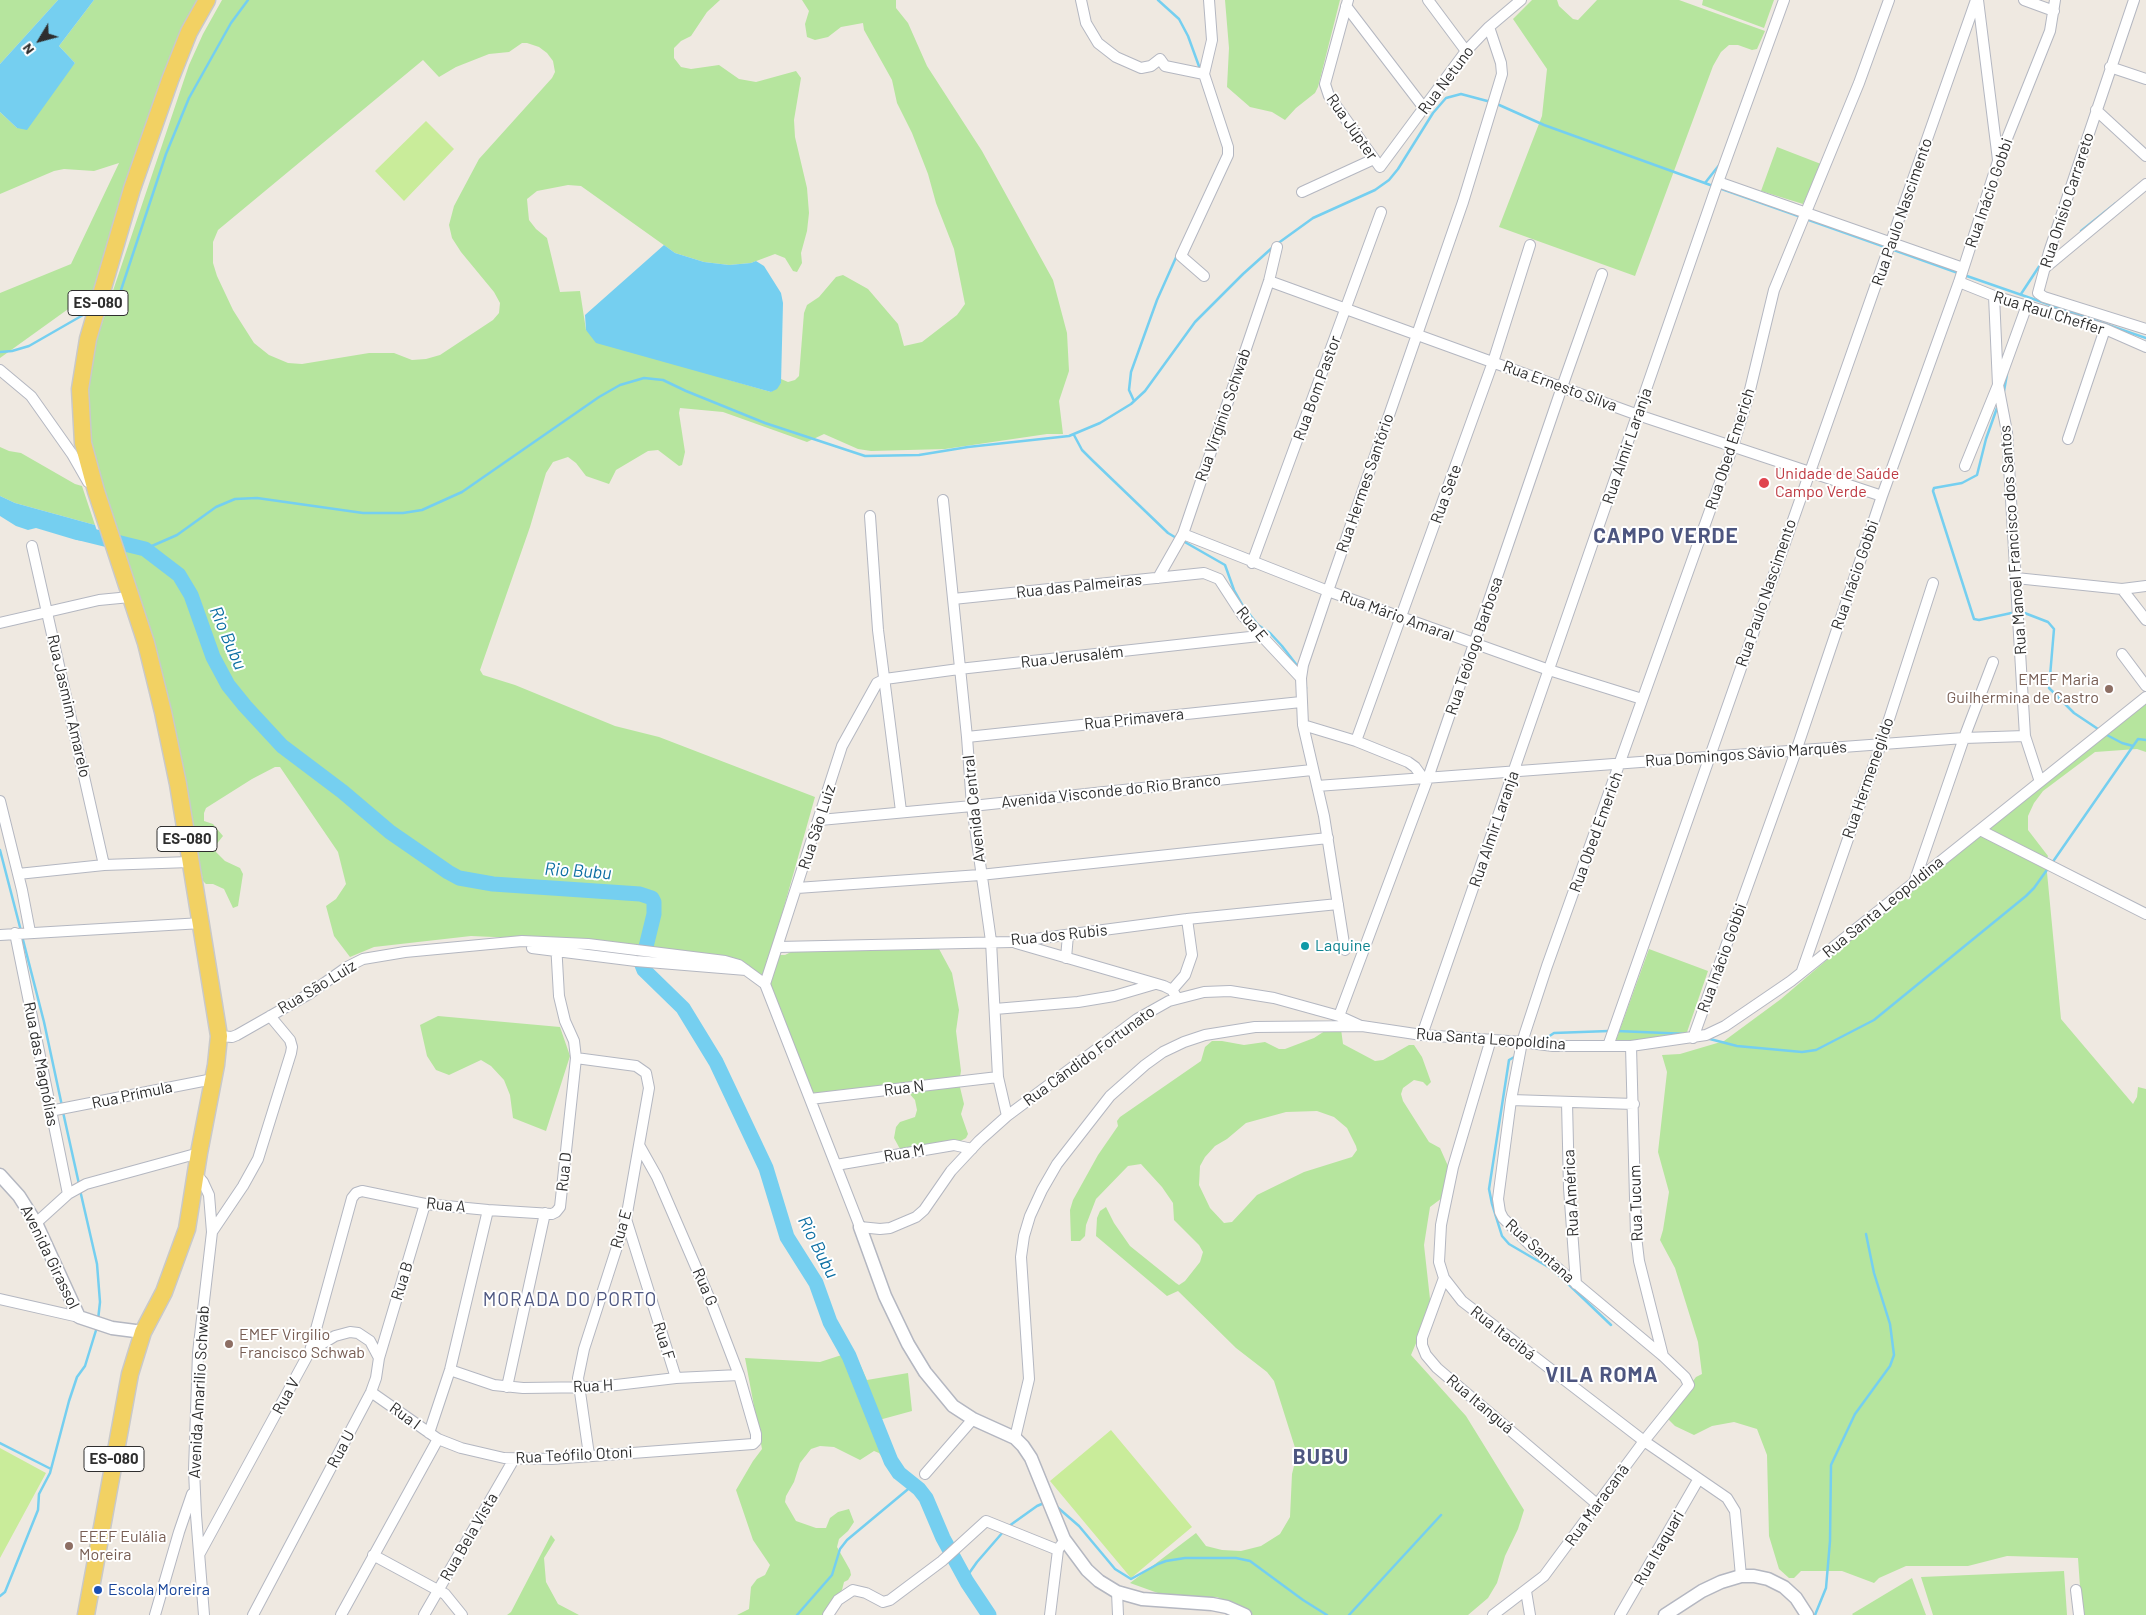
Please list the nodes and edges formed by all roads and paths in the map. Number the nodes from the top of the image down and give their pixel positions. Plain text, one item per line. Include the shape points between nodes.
1 (207, 0) edge
2 (1081, 0) edge
3 (1209, 0) edge
4 (1428, 0) edge
5 (1784, 0) edge
6 (1889, 0) edge
7 (1977, 0) edge
8 (2024, 0) edge
9 (2055, 0) edge
10 (2134, 0) edge
11 (1517, 1) edge
12 (1347, 3) edge
13 (2054, 11) junction
14 (1489, 27) junction
15 (1466, 51) junction
16 (2110, 67) junction
17 (1204, 74) junction
18 (2146, 79) edge
19 (1424, 108) junction
20 (2096, 110) junction
21 (2146, 156) edge
22 (1998, 161) junction
23 (1377, 163) junction
24 (1718, 182) junction
25 (2146, 184) edge
26 (1302, 192) dead end
27 (1381, 212) dead end
28 (1807, 213) junction
29 (1891, 243) junction
30 (1530, 245) dead end
31 (1277, 247) dead end
32 (1963, 268) junction
33 (2044, 268) junction
34 (1602, 274) dead end
35 (1204, 276) dead end
36 (1268, 281) junction
37 (1959, 282) junction
38 (1994, 296) junction
39 (2031, 306) junction
40 (1346, 308) junction
41 (2105, 329) junction
42 (1417, 335) junction
43 (2144, 335) edge
44 (1493, 362) junction
45 (0, 370) edge
46 (1562, 386) junction
47 (1999, 389) junction
48 (1638, 415) junction
49 (2068, 439) dead end
50 (1733, 446) junction
51 (1965, 466) dead end
52 (1809, 471) junction
53 (96, 491) junction
54 (1882, 496) junction
55 (942, 500) dead end
56 (870, 516) dead end
57 (1183, 534) junction
58 (32, 546) dead end
59 (1252, 562) junction
60 (1204, 573) joint
61 (1158, 578) junction
62 (2016, 578) junction
63 (1933, 583) dead end
64 (2146, 586) edge
65 (2122, 589) junction
66 (1328, 591) junction
67 (130, 597) junction
68 (953, 599) junction
69 (48, 612) junction
70 (1402, 617) junction
71 (2146, 620) edge
72 (0, 623) edge
73 (1260, 636) junction
74 (1475, 644) junction
75 (2122, 654) dead end
76 (1994, 662) dead end
77 (959, 669) junction
78 (1549, 670) junction
79 (1301, 678) junction
80 (885, 679) junction
81 (2146, 686) edge
82 (2146, 697) edge
83 (1642, 699) junction
84 (1301, 702) junction
85 (1303, 725) junction
86 (2026, 736) junction
87 (967, 737) junction
88 (1964, 738) junction
89 (1356, 741) junction
90 (1881, 744) junction
91 (1796, 751) junction
92 (1710, 757) junction
93 (1621, 763) junction
94 (1312, 770) junction
95 (1515, 771) junction
96 (1425, 778) junction
97 (2040, 782) junction
98 (1317, 786) junction
99 (0, 801) edge
100 (972, 806) junction
101 (901, 811) junction
102 (820, 820) junction
103 (1980, 830) junction
104 (1328, 838) junction
105 (190, 862) junction
106 (104, 866) junction
107 (18, 874) junction
108 (980, 874) junction
109 (1915, 880) junction
110 (796, 888) junction
111 (1338, 904) junction
112 (2146, 914) edge
113 (1187, 919) junction
114 (202, 923) junction
115 (22, 932) junction
116 (0, 935) edge
117 (1068, 935) junction
118 (991, 941) junction
119 (1012, 942) junction
120 (556, 947) junction
121 (778, 947) junction
122 (1345, 950) dead end
123 (659, 958) junction
124 (1066, 958) junction
125 (1801, 972) junction
126 (765, 984) junction
127 (1155, 984) junction
128 (1175, 994) junction
129 (995, 1009) junction
130 (270, 1016) junction
131 (1340, 1016) junction
132 (1362, 1026) junction
133 (1422, 1035) junction
134 (219, 1036) junction
135 (1693, 1038) junction
136 (1491, 1039) junction
137 (1522, 1042) junction
138 (1608, 1046) junction
139 (1631, 1046) junction
140 (576, 1058) junction
141 (998, 1077) junction
142 (213, 1079) junction
143 (810, 1099) junction
144 (1511, 1100) junction
145 (1567, 1102) junction
146 (1634, 1104) junction
147 (58, 1110) junction
148 (1007, 1116) junction
149 (639, 1145) junction
150 (972, 1149) junction
151 (199, 1153) junction
152 (836, 1165) junction
153 (196, 1174) junction
154 (0, 1175) edge
155 (71, 1192) junction
156 (352, 1198) joint
157 (425, 1204) junction
158 (488, 1210) junction
159 (544, 1213) junction
160 (626, 1219) junction
161 (36, 1223) junction
162 (860, 1227) junction
163 (212, 1232) junction
164 (1444, 1278) junction
165 (1576, 1284) junction
166 (0, 1299) edge
167 (79, 1317) junction
168 (143, 1332) junction
169 (310, 1352) junction
170 (1663, 1356) junction
171 (379, 1358) junction
172 (450, 1370) junction
173 (739, 1375) junction
174 (676, 1378) junction
175 (1689, 1382) joint
176 (507, 1387) junction
177 (579, 1388) junction
178 (371, 1392) junction
179 (973, 1419) junction
180 (429, 1434) junction
181 (756, 1434) joint
182 (1015, 1438) junction
183 (438, 1439) junction
184 (1644, 1442) junction
185 (589, 1455) junction
186 (514, 1459) junction
187 (925, 1474) dead end
188 (1698, 1480) junction
189 (194, 1488) junction
190 (1598, 1504) junction
191 (1061, 1544) junction
192 (200, 1553) junction
193 (373, 1555) junction
194 (1741, 1576) junction
195 (438, 1589) junction
196 (2076, 1590) dead end
197 (1526, 1591) junction
198 (1117, 1592) junction
199 (86, 1615) edge
200 (155, 1615) edge
201 (204, 1615) edge
202 (253, 1615) edge
203 (340, 1615) edge
204 (424, 1615) edge
205 (462, 1615) edge
206 (828, 1615) edge
207 (1050, 1615) edge
208 (1118, 1615) edge
209 (1244, 1615) edge
210 (1492, 1615) edge
211 (1530, 1615) edge
212 (1620, 1615) edge
213 (1665, 1615) edge
214 (1807, 1615) edge
215 (2079, 1615) edge

1 - 53 main road, ES-080 via 189,32 132,189 88,339 80,410 83,443
2 - 17 street via 1086,23 1098,44 1116,56 1141,68 1160,59 1165,66
3 - 17 street via 1212,40
4 - 15 street
5 - 24 street, Rua Almir Laranja
6 - 28 street, Rua Obed Emerich
7 - 22 street
7 - 29 street, Rua Paulo Nascimento
8 - 13 street
9 - 13 street, Rua Inácio Gobbi
10 - 16 street, Rua Onísio Carrareto
11 - 14 street, Rua Netuno
12 - 19 street
12 - 23 street, Rua Júpter via 1325,84 1329,96
13 - 22 street, Rua Inácio Gobbi via 2050,31
14 - 15 street, Rua Netuno
14 - 42 street, Rua Hermes Santório via 1501,63 1500,84
15 - 19 street, Rua Netuno
16 - 18 street
16 - 20 street, Rua Onísio Carrareto
17 - 35 street via 1228,155 1181,255
19 - 23 street, Rua Netuno
20 - 21 street
20 - 33 street, Rua Onísio Carrareto
22 - 32 street, Rua Inácio Gobbi
23 - 26 street
24 - 28 street
24 - 48 street, Rua Almir Laranja
25 - 33 street
27 - 40 street, Rua Bom Pastor
28 - 29 street
28 - 50 street, Rua Obed Emerich via 1780,273 1769,307
29 - 32 street
29 - 52 street, Rua Paulo Nascimento
30 - 44 street, Rua Sete
31 - 36 street, Rua Virgínio Schwab
32 - 37 street, Rua Inácio Gobbi
33 - 43 street, Rua Onísio Carrareto via 2038,288 2040,296
34 - 46 street, Rua Teólogo Barbosa
36 - 40 street, Rua Ernesto Silva
36 - 57 street, Rua Virgínio Schwab
37 - 38 street, Rua Raul Cheffer
37 - 54 street, Rua Inácio Gobbi
38 - 39 street, Rua Raul Cheffer
38 - 47 street, Rua Manoel Francisco dos Santos
39 - 41 street, Rua Raul Cheffer
39 - 47 street
40 - 42 street, Rua Ernesto Silva
40 - 59 street, Rua Bom Pastor
41 - 43 street, Rua Raul Cheffer
41 - 49 street
42 - 44 street, Rua Ernesto Silva
42 - 66 street, Rua Hermes Santório
44 - 46 street, Rua Ernesto Silva
44 - 70 street, Rua Sete
45 - 53 street via 31,396
46 - 48 street, Rua Ernesto Silva
46 - 74 street, Rua Teólogo Barbosa
47 - 51 street
47 - 62 street, Rua Manoel Francisco dos Santos via 2007,432
48 - 50 street, Rua Ernesto Silva
48 - 78 street, Rua Almir Laranja
50 - 52 street, Rua Ernesto Silva
50 - 83 street, Rua Obed Emerich
52 - 54 street, Rua Ernesto Silva
52 - 92 street, Rua Paulo Nascimento
53 - 67 main road, ES-080
54 - 91 street, Rua Inácio Gobbi
55 - 68 street, Avenida Central
56 - 80 street
57 - 59 street, Rua Mário Amaral
57 - 61 street, Rua Virgínio Schwab
58 - 69 street, Rua Jasmim Amarelo
59 - 66 street, Rua Mário Amaral
60 - 61 street, Rua das Palmeiras
60 - 73 street, Rua E via 1218,579
61 - 68 street, Rua das Palmeiras
62 - 65 street
62 - 86 street, Rua Manoel Francisco dos Santos
63 - 90 street, Rua Hermenegildo
64 - 65 street
65 - 71 street
66 - 70 street, Rua Mário Amaral
66 - 79 street, Rua Hermes Santório
67 - 69 street via 99,600
67 - 105 main road, ES-080 via 146,643 163,712
68 - 77 street, Avenida Central
69 - 72 street
69 - 106 street, Rua Jasmim Amarelo
70 - 74 street, Rua Mário Amaral
70 - 89 street, Rua Sete
73 - 77 street, Rua Jerusalém
73 - 79 street, Rua E
74 - 78 street, Rua Mário Amaral
74 - 96 street, Rua Teólogo Barbosa
75 - 81 street
76 - 88 street, Rua Manoel Francisco dos Santos
77 - 80 street, Rua Jerusalém
77 - 87 street, Avenida Central
78 - 83 street, Rua Mário Amaral
78 - 95 street, Rua Almir Laranja
79 - 84 street, Rua Hermes Santório
80 - 101 street
80 - 102 street, Rua São Luiz via 873,687 842,746
82 - 97 street, Rua Santa Leopoldina
83 - 93 street, Rua Obed Emerich
84 - 85 street, Rua Hermes Santório
84 - 87 street, Rua Primavera
85 - 89 street
85 - 94 street, Rua Hermes Santório
86 - 88 street, Rua Domingos Sávio Marquês
86 - 97 street, Rua Manoel Francisco dos Santos
87 - 100 street, Avenida Central
88 - 90 street, Rua Domingos Sávio Marquês
88 - 109 street, Rua Manoel Francisco dos Santos
89 - 96 street via 1408,762
90 - 91 street, Rua Domingos Sávio Marquês
90 - 125 street, Rua Hermenegildo
91 - 92 street, Rua Domingos Sávio Marquês
91 - 135 street, Rua Inácio Gobbi
92 - 93 street, Rua Domingos Sávio Marquês
92 - 138 street, Rua Paulo Nascimento
93 - 95 street, Rua Domingos Sávio Marquês
93 - 137 street, Rua Obed Emerich
94 - 98 street, Rua Hermes Santório
94 - 100 street, Avenida Visconde do Rio Branco
95 - 96 street, Rua Domingos Sávio Marquês
95 - 133 street, Rua Almir Laranja
96 - 98 street, Rua Domingos Sávio Marquês
96 - 131 street, Rua Teólogo Barbosa
97 - 103 street, Rua Santa Leopoldina
98 - 104 street, Rua Hermes Santório
99 - 107 street, Rua das Magnólias
100 - 101 street, Avenida Visconde do Rio Branco
100 - 108 street, Avenida Central
101 - 102 street, Avenida Visconde do Rio Branco
102 - 110 street, Rua São Luiz
103 - 109 street, Rua Santa Leopoldina
103 - 112 street
104 - 108 street
104 - 111 street, Rua Hermes Santório
105 - 106 street
105 - 114 main road, ES-080
106 - 107 street
107 - 115 street, Rua das Magnólias
108 - 110 street
108 - 118 street, Avenida Central
109 - 125 street, Rua Santa Leopoldina
110 - 121 street, Rua São Luiz
111 - 113 street, Rua dos Rubis
111 - 122 street, Rua Hermes Santório
113 - 117 street, Rua dos Rubis
113 - 128 street via 1192,955
114 - 115 street
114 - 134 main road, ES-080
115 - 116 street
115 - 147 street, Rua das Magnólias
117 - 119 street, Rua dos Rubis
117 - 124 street
118 - 119 street, Rua dos Rubis
118 - 121 street, Rua dos Rubis
118 - 129 street, Avenida Central
119 - 124 street
120 - 123 street, Rua São Luiz via 636,960
120 - 123 street, Rua São Luiz via 637,950
120 - 130 street, Rua São Luiz via 522,941 363,959
120 - 140 street, Rua D via 559,996
121 - 126 street, Rua São Luiz
123 - 126 street, Rua São Luiz via 725,961 739,965
124 - 127 street
125 - 135 street, Rua Santa Leopoldina via 1726,1026
126 - 143 street
127 - 128 street
127 - 129 street via 1087,1000
128 - 131 street, Rua Cândido Fortunato via 1230,991 1274,998
128 - 148 street, Rua Cândido Fortunato
129 - 141 street, Avenida Central
130 - 134 street, Rua São Luiz via 232,1037
130 - 163 street via 290,1040 292,1053 258,1159
131 - 132 street, Rua Cândido Fortunato
132 - 133 street, Rua Santa Leopoldina
132 - 182 street, Rua Santa Leopoldina via 1255,1027 1204,1035 1163,1052 1110,1096 1057,1164 1042,1190 1024,1236 1021,1257 1029,1379
133 - 136 street, Rua Santa Leopoldina
134 - 142 main road, ES-080
135 - 139 street, Rua Santa Leopoldina
136 - 137 street, Rua Santa Leopoldina
136 - 164 street, Rua Itacibá via 1453,1167 1441,1225 1439,1262
137 - 138 street, Rua Santa Leopoldina via 1553,1046
137 - 144 street, Rua Santana
138 - 139 street, Rua Santa Leopoldina
139 - 146 street, Rua Tucum
140 - 149 street, Rua E via 636,1066 646,1073 649,1088
140 - 159 street, Rua D via 561,1203 556,1212
141 - 143 street, Rua N
141 - 148 street, Avenida Central
142 - 147 street, Rua Prímula
142 - 151 main road, ES-080
143 - 152 street
144 - 145 street
144 - 165 street, Rua Santana via 1498,1199 1500,1212 1508,1224
145 - 146 street
145 - 165 street, Rua América
146 - 170 street, Rua Tucum via 1636,1236 1639,1261
147 - 155 street, Rua das Magnólias
148 - 150 street, Rua Cândido Fortunato
149 - 160 street, Rua E
149 - 173 street, Rua G via 679,1226
150 - 152 street, Rua M via 954,1145
150 - 162 street, Rua Cândido Fortunato via 916,1217 890,1228
151 - 153 main road, ES-080
151 - 155 street via 86,1184
152 - 162 street
153 - 163 street, Avenida Amarilio Schwab via 209,1195
153 - 168 main road, ES-080 via 187,1229 164,1292
154 - 161 street, Avenida Girassol via 19,1196
155 - 161 street
156 - 157 street, Rua A via 362,1192
156 - 169 street, Rua V
157 - 158 street, Rua A
157 - 171 street, Rua B
158 - 159 street, Rua A
158 - 172 street
159 - 176 street, Rua D
160 - 174 street, Rua F
160 - 177 street, Rua E via 584,1349
161 - 167 street, Avenida Girassol
162 - 179 street via 885,1296 921,1366 953,1406
163 - 189 street, Avenida Amarilio Schwab via 198,1353
164 - 184 street, Rua Itacibá via 1462,1301
164 - 190 street, Rua Itanguá via 1422,1338 1426,1355 1437,1368
165 - 170 street, Rua Santana
166 - 167 street
167 - 168 street via 112,1328
168 - 199 main road, ES-080 via 124,1398
169 - 171 street via 335,1336 350,1332 365,1336
169 - 192 street, Rua V
170 - 175 street, Rua Santana
171 - 178 street, Rua U
172 - 176 street, Rua H
172 - 180 street
173 - 174 street, Rua H
173 - 181 street, Rua G
174 - 177 street, Rua H
175 - 184 street, Rua Maracanã
176 - 177 street, Rua H
177 - 185 street, Rua E
178 - 180 street, Rua I
178 - 202 street, Rua U
179 - 182 street
179 - 187 street
180 - 183 street, Rua I
181 - 185 street, Rua Teófilo Otoni via 756,1441 751,1445
182 - 191 street via 1031,1458
183 - 186 street, Rua Teófilo Otoni via 461,1448
183 - 193 street
184 - 188 street, Rua Itacibá
184 - 190 street, Rua Maracanã
185 - 186 street, Rua Teófilo Otoni
186 - 195 street, Rua Bela Vista
188 - 194 street, Rua Itacibá via 1727,1498 1735,1511
188 - 212 street, Rua Itaquari
189 - 192 street, Avenida Amarilio Schwab
189 - 200 street
190 - 197 street, Rua Maracanã via 1544,1576
191 - 198 street via 1099,1581
191 - 206 street via 1029,1539 990,1522 982,1523 960,1546 890,1600 883,1602 854,1590 838,1600
191 - 207 street
192 - 201 street, Avenida Amarilio Schwab
193 - 195 street
193 - 203 street
194 - 213 street via 1702,1591
194 - 214 street via 1768,1579 1784,1587
195 - 204 street, Rua Bela Vista
195 - 205 street
196 - 215 street
197 - 210 street, Rua Maracanã
197 - 211 street
198 - 208 street
198 - 209 street via 1142,1599 1212,1604

